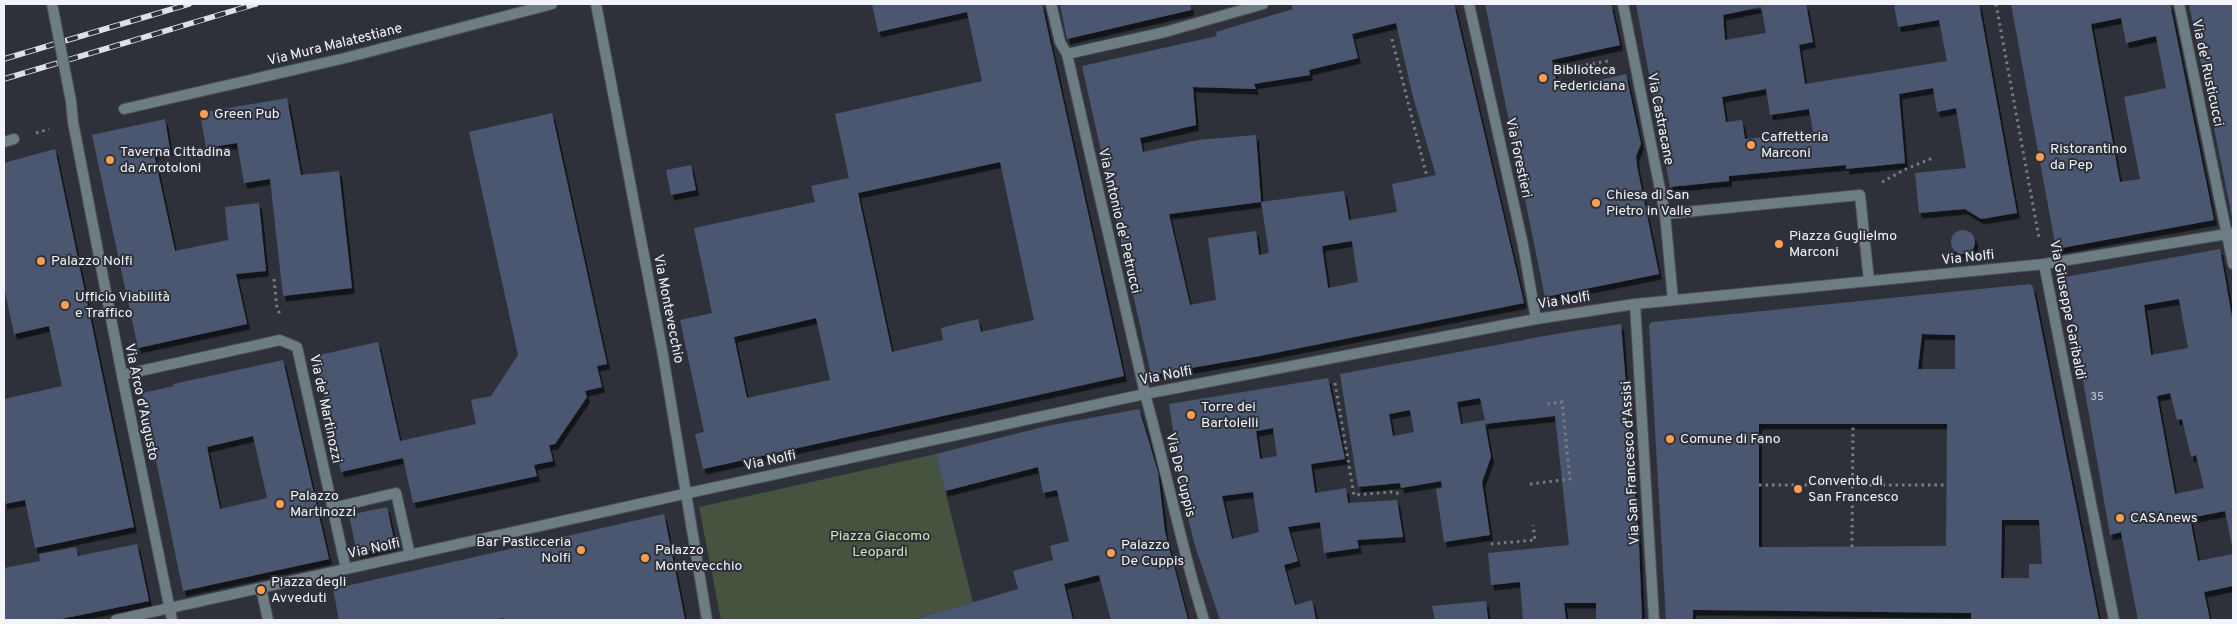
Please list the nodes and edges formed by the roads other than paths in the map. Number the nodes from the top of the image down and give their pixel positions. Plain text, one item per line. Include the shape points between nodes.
1 (52, 4) edge
2 (552, 4) edge
3 (596, 4) edge
4 (1051, 4) edge
5 (1263, 4) edge
6 (1470, 4) edge
7 (1624, 4) edge
8 (2178, 4) edge
9 (1067, 54) junction
10 (124, 109) dead end
11 (1665, 214) junction
12 (2230, 234) edge
13 (2044, 264) junction
14 (2233, 264) edge
15 (1868, 281) junction
16 (1673, 300) junction
17 (1635, 304) junction
18 (1536, 319) junction
19 (122, 375) junction
20 (1145, 394) junction
21 (684, 494) junction
22 (332, 508) junction
23 (410, 555) junction
24 (346, 569) junction
25 (261, 588) junction
26 (170, 608) junction
27 (116, 620) edge
28 (172, 620) edge
29 (268, 620) edge
30 (706, 620) edge
31 (1204, 620) edge
32 (1654, 620) edge
33 (2114, 620) edge

1 - 19 street, Via Arco d'Augusto, bridge
2 - 10 street, Via Mura Malatestiane via 345,58
3 - 21 street, Via Montevecchio via 663,355
4 - 9 street, Via Antonio de' Petrucci via 1060,42
5 - 9 street via 1166,32
6 - 18 street, Via Forestieri
7 - 11 street, Via Castracane
8 - 12 street, Via de' Rusticucci
9 - 20 street, Via Antonio de' Petrucci
11 - 15 street via 1860,195
11 - 16 street, Via Castracane
12 - 13 street, Via Nolfi
12 - 14 street, Via de' Rusticucci
13 - 15 street, Via Nolfi
13 - 33 street, Via Giuseppe Garibaldi
15 - 16 street, Via Nolfi
16 - 17 street, Via Nolfi
17 - 18 street, Via Nolfi
17 - 32 street, Via San Francesco d'Assisi
18 - 20 street, Via Nolfi
19 - 22 street, Via de' Martinozzi via 280,340 297,347
19 - 26 street, Via Arco d'Augusto
20 - 21 street, Via Nolfi
20 - 31 street, Via De Cuppis via 1183,550
21 - 23 street, Via Nolfi
21 - 30 street, Via Montevecchio
22 - 23 street via 396,493
22 - 24 street, Via de' Martinozzi
23 - 24 street, Via Nolfi
24 - 25 street, Via Nolfi
25 - 26 street, Via Nolfi
25 - 29 street
26 - 27 street, Via Nolfi
26 - 28 street, Via Arco d'Augusto

